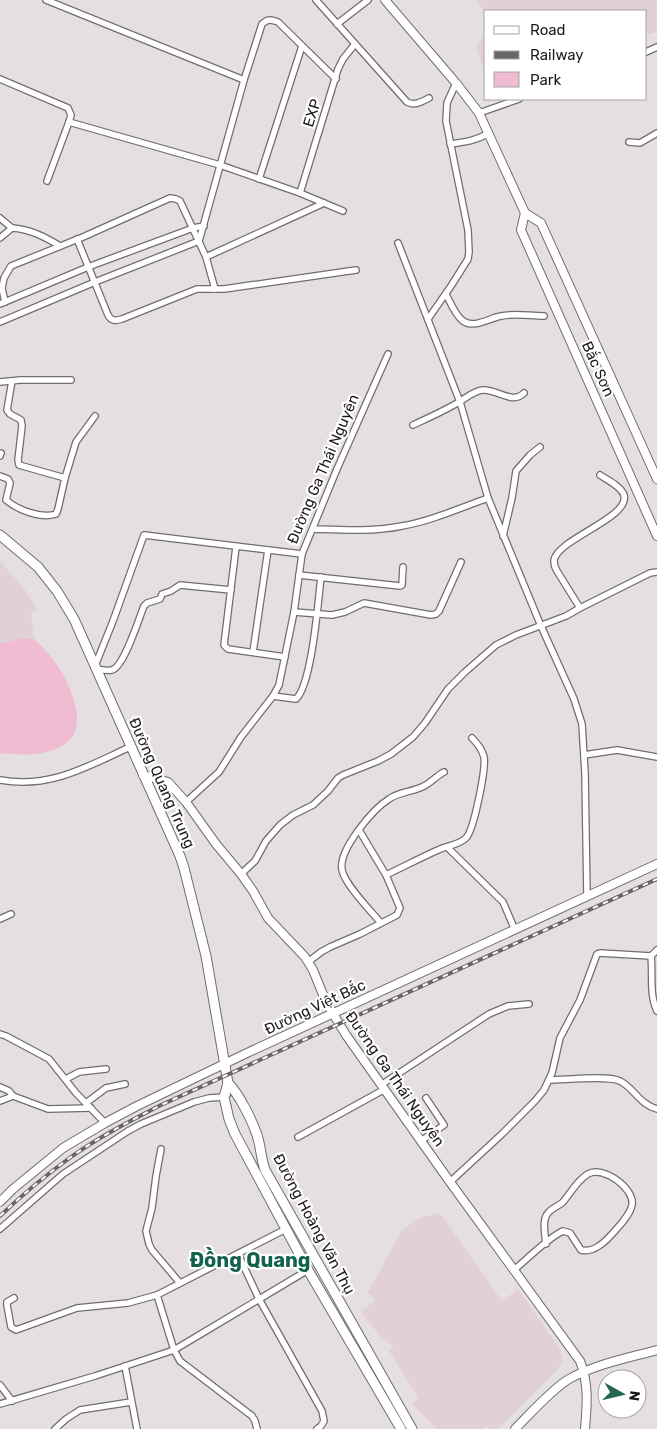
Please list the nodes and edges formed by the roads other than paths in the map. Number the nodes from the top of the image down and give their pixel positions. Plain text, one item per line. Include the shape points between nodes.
1 (46, 0) edge
2 (316, 0) edge
3 (368, 0) edge
4 (385, 0) edge
5 (337, 24) junction
6 (355, 44) junction
7 (302, 46) junction
8 (0, 79) edge
9 (336, 79) junction
10 (244, 80) junction
11 (456, 83) junction
12 (429, 98) dead end
13 (516, 100) edge
14 (479, 113) junction
15 (69, 122) junction
16 (488, 133) junction
17 (657, 133) edge
18 (629, 142) dead end
19 (450, 144) junction
20 (220, 165) junction
21 (259, 180) junction
22 (47, 181) dead end
23 (300, 193) junction
24 (324, 203) junction
25 (343, 211) dead end
26 (525, 213) junction
27 (0, 218) edge
28 (204, 226) junction
29 (12, 228) junction
30 (193, 228) junction
31 (0, 238) edge
32 (77, 239) junction
33 (200, 241) junction
34 (398, 243) dead end
35 (60, 246) junction
36 (206, 257) junction
37 (88, 267) junction
38 (356, 270) dead end
39 (95, 282) junction
40 (215, 289) junction
41 (446, 294) junction
42 (3, 303) edge
43 (544, 316) dead end
44 (428, 319) junction
45 (0, 322) edge
46 (388, 354) dead end
47 (70, 380) dead end
48 (12, 381) junction
49 (0, 382) edge
50 (524, 393) dead end
51 (460, 402) junction
52 (95, 416) dead end
53 (413, 425) dead end
54 (540, 447) dead end
55 (600, 475) dead end
56 (0, 476) edge
57 (65, 478) junction
58 (657, 479) edge
59 (488, 498) junction
60 (3, 499) edge
61 (312, 529) junction
62 (0, 535) edge
63 (503, 536) junction
64 (657, 536) edge
65 (236, 547) junction
66 (268, 550) junction
67 (302, 554) junction
68 (461, 562) dead end
69 (403, 568) dead end
70 (657, 572) edge
71 (299, 575) junction
72 (321, 577) junction
73 (231, 590) junction
74 (580, 608) junction
75 (294, 612) junction
76 (316, 614) junction
77 (541, 626) junction
78 (253, 652) junction
79 (285, 656) junction
80 (95, 668) junction
81 (273, 696) junction
82 (472, 738) dead end
83 (130, 747) junction
84 (584, 755) junction
85 (657, 757) edge
86 (444, 772) dead end
87 (143, 775) junction
88 (0, 780) edge
89 (186, 802) junction
90 (358, 830) junction
91 (447, 846) junction
92 (657, 864) edge
93 (241, 874) junction
94 (386, 875) junction
95 (587, 896) junction
96 (11, 914) dead end
97 (0, 918) edge
98 (381, 923) junction
99 (514, 930) junction
100 (657, 950) edge
101 (651, 956) junction
102 (308, 962) junction
103 (529, 1004) dead end
104 (657, 1011) edge
105 (333, 1014) junction
106 (0, 1034) edge
107 (224, 1064) junction
108 (106, 1068) dead end
109 (66, 1079) junction
110 (227, 1079) junction
111 (549, 1080) junction
112 (125, 1084) dead end
113 (0, 1087) edge
114 (383, 1087) junction
115 (236, 1091) junction
116 (13, 1096) junction
117 (224, 1097) junction
118 (426, 1098) dead end
119 (0, 1101) edge
120 (88, 1106) junction
121 (657, 1108) edge
122 (105, 1123) junction
123 (298, 1137) dead end
124 (421, 1141) junction
125 (161, 1149) dead end
126 (450, 1182) junction
127 (0, 1202) edge
128 (0, 1229) edge
129 (286, 1229) junction
130 (546, 1244) junction
131 (238, 1254) junction
132 (308, 1270) junction
133 (514, 1270) junction
134 (180, 1283) junction
135 (157, 1295) junction
136 (14, 1298) dead end
137 (259, 1299) junction
138 (359, 1336) junction
139 (350, 1342) junction
140 (174, 1350) junction
141 (657, 1350) edge
142 (125, 1366) junction
143 (585, 1372) junction
144 (0, 1385) edge
145 (12, 1401) junction
146 (131, 1402) junction
147 (0, 1404) edge
148 (56, 1429) edge
149 (137, 1429) edge
150 (257, 1429) edge
151 (317, 1429) edge
152 (401, 1429) edge
153 (412, 1429) edge
154 (516, 1429) edge
155 (585, 1429) edge

1 - 10 street
2 - 5 street
3 - 5 street
4 - 11 street, Bắc Sơn
5 - 6 street
6 - 9 street, EXP via 343,59
6 - 12 street via 406,102 416,104
7 - 9 street
7 - 10 street via 278,22 267,20 262,24
7 - 21 street
8 - 15 street via 68,108
9 - 23 street, EXP
10 - 20 street
11 - 14 street, Bắc Sơn
11 - 19 street via 446,110
13 - 14 street
14 - 16 street, Bắc Sơn
15 - 20 street
15 - 22 street
16 - 19 street via 469,142
16 - 26 street, Bắc Sơn
17 - 18 street via 640,143
19 - 41 street via 468,230 469,252
20 - 21 street
20 - 28 street
21 - 23 street
23 - 24 street
24 - 25 street
24 - 36 street
26 - 58 street, Bắc Sơn via 541,223
26 - 64 street, Bắc Sơn via 521,230
27 - 29 street
28 - 30 street
28 - 33 street
29 - 31 street
29 - 35 street via 42,236
30 - 32 street via 180,201 170,198
30 - 33 street
30 - 37 street
32 - 35 street
32 - 37 street
33 - 36 street
33 - 39 street
34 - 44 street
35 - 42 street via 11,266 4,278
36 - 40 street
37 - 39 street
37 - 42 street
38 - 40 street
39 - 40 street via 108,315 114,320 197,289
39 - 45 street
41 - 43 street via 459,316 470,324 507,315
41 - 44 street
44 - 51 street
46 - 61 street, Đường Ga Thái Nguyên
47 - 48 street
48 - 49 street
48 - 57 street via 7,410 21,420 19,465
50 - 51 street via 515,398 492,390 479,390
51 - 53 street
51 - 59 street
52 - 57 street via 76,442
54 - 63 street via 516,471
55 - 74 street via 623,492 624,501 616,512 563,548 554,561
56 - 60 street via 10,483
57 - 60 street via 56,514 36,514
59 - 61 street via 402,526 369,530
59 - 63 street
61 - 67 street, Đường Ga Thái Nguyên
62 - 80 main road, Đường Quang Trung via 38,568 56,591 74,620
63 - 77 street
65 - 66 street
65 - 73 street
65 - 80 street via 144,534
66 - 67 street
66 - 78 street
67 - 71 street, Đường Ga Thái Nguyên
68 - 76 street via 436,614 364,604 332,615
69 - 72 street via 400,586
70 - 74 street
71 - 72 street
71 - 75 street, Đường Ga Thái Nguyên
72 - 76 street
73 - 78 street via 225,648
73 - 80 street via 180,585 162,594 160,599 144,606 125,654 115,668
74 - 77 street
75 - 76 street
75 - 79 street, Đường Ga Thái Nguyên
76 - 81 street via 306,679 298,698
77 - 84 street via 582,724
77 - 93 street via 496,645 451,685 413,737 378,762 338,778 313,805 285,820
78 - 79 street
79 - 81 street, Đường Ga Thái Nguyên via 279,685
80 - 83 main road, Đường Quang Trung
81 - 89 street, Đường Ga Thái Nguyên via 219,772
82 - 91 street via 483,753 484,764 472,828 464,840
83 - 87 main road, Đường Quang Trung
83 - 88 street via 57,778 27,783
84 - 85 street via 617,750
84 - 95 street
86 - 90 street via 424,787 388,799
87 - 89 street, Đường Ga Thái Nguyên via 168,782
87 - 107 main road, Đường Quang Trung via 188,881 206,956
89 - 93 street, Đường Ga Thái Nguyên
90 - 94 street
90 - 98 street via 343,858 342,870 360,899
91 - 94 street
91 - 99 street via 503,902
92 - 95 street, Đường Việt Bắc
93 - 102 street, Đường Ga Thái Nguyên via 268,918
94 - 98 street via 400,908 397,914
95 - 99 street, Đường Việt Bắc
96 - 97 street
98 - 102 street via 326,949
99 - 105 street, Đường Việt Bắc
100 - 101 street
101 - 104 street via 652,998
101 - 111 street via 597,954 580,1000 560,1038
102 - 105 street, Đường Ga Thái Nguyên
103 - 114 street via 508,1006 488,1014
105 - 107 street, Đường Việt Bắc
105 - 114 street, Đường Ga Thái Nguyên
106 - 109 street via 49,1059
107 - 110 main road, Đường Quang Trung
107 - 122 street, Đường Việt Bắc
108 - 109 street via 79,1072
109 - 120 street
110 - 115 main road, Đường Hoàng Văn Thụ
110 - 117 main road, Đường Hoàng Văn Thụ
111 - 121 street via 618,1080 648,1106
111 - 126 street via 535,1101
112 - 120 street via 106,1088
113 - 116 street
114 - 123 street
114 - 124 street, Đường Ga Thái Nguyên
115 - 117 street
115 - 138 main road, Đường Hoàng Văn Thụ via 257,1133 266,1170
116 - 119 street
116 - 120 street via 48,1109
117 - 128 street via 194,1102 128,1131 63,1174
117 - 129 main road, Đường Hoàng Văn Thụ via 235,1134
118 - 124 street via 444,1124
120 - 122 street
122 - 127 street, Đường Việt Bắc via 63,1148
124 - 126 street, Đường Ga Thái Nguyên
125 - 134 street via 147,1237 152,1250
126 - 133 street, Đường Ga Thái Nguyên
129 - 131 street
129 - 132 main road, Đường Hoàng Văn Thụ
130 - 130 street via 563,1231 570,1233 583,1251 604,1244 632,1207 631,1194 608,1176 597,1172 588,1174 562,1203 548,1212 544,1224
130 - 133 street
131 - 134 street
131 - 137 street
132 - 137 street
132 - 139 main road, Đường Hoàng Văn Thụ
133 - 143 street, Đường Ga Thái Nguyên via 568,1343
134 - 135 street
135 - 136 street via 128,1303 77,1308 16,1330 11,1327 7,1305
135 - 140 street
137 - 140 street
137 - 151 street via 322,1411 324,1420
138 - 139 main road
138 - 153 main road, Đường Hoàng Văn Thụ
139 - 152 main road, Đường Hoàng Văn Thụ
140 - 142 street
140 - 150 street via 180,1362 252,1416
141 - 143 street
142 - 145 street
142 - 146 street
143 - 154 street via 558,1387
143 - 155 street
144 - 145 street
145 - 147 street
146 - 148 street via 80,1410
146 - 149 street

